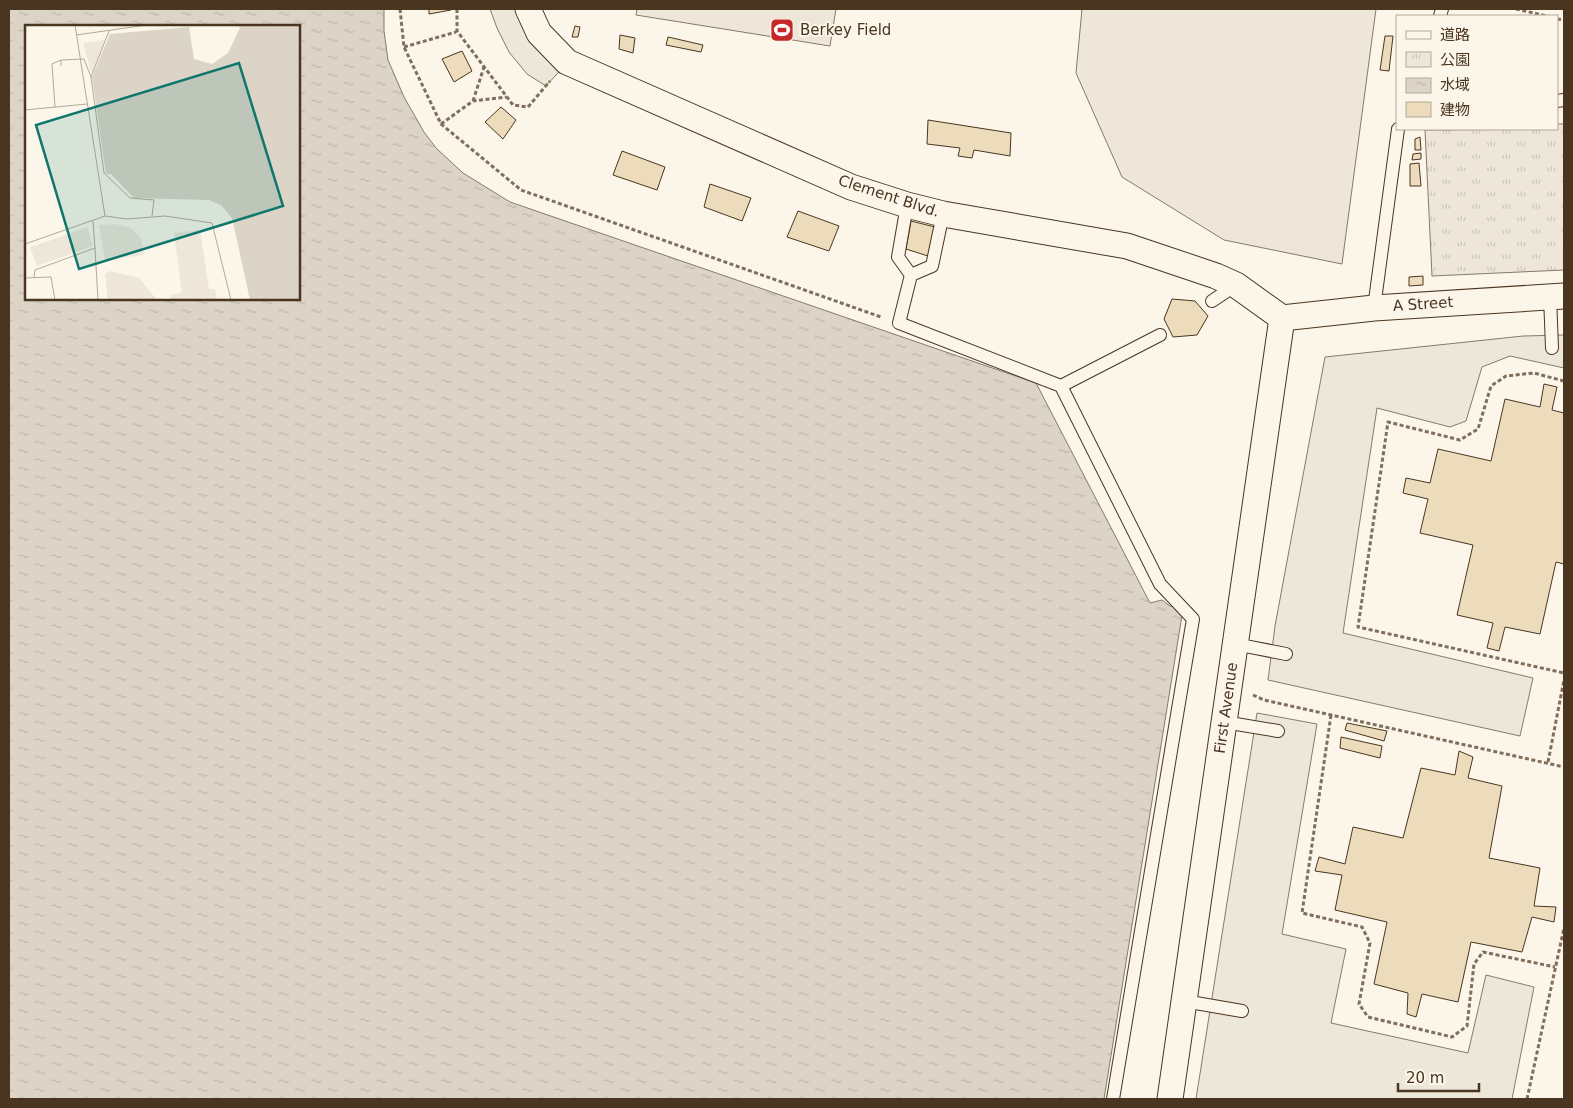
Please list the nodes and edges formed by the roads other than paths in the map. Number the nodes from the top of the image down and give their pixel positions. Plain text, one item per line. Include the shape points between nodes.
1 (528, 9) edge
2 (1398, 130) edge
3 (907, 205) junction
4 (943, 214) junction
5 (911, 275) junction
6 (1236, 285) junction
7 (1557, 296) edge
8 (1212, 301) dead end
9 (1374, 308) junction
10 (1282, 318) junction
11 (1160, 335) dead end
12 (1552, 348) dead end
13 (1061, 386) junction
14 (1235, 644) junction
15 (1286, 654) dead end
16 (1224, 722) junction
17 (1278, 731) dead end
18 (1184, 1002) junction
19 (1242, 1011) dead end
20 (1113, 1099) edge
21 (1170, 1099) edge

1 - 3 street, Clement Blvd. via 539,33 567,62 851,186
2 - 9 lane
3 - 4 street, Clement Blvd.
3 - 5 lane via 898,257
4 - 5 lane via 932,266
4 - 6 street, Clement Blvd. via 1128,246
5 - 13 lane via 899,324
6 - 8 lane
6 - 10 street, Clement Blvd.
7 - 9 street, A Street
7 - 12 lane
9 - 10 street, A Street
10 - 14 street, First Avenue
11 - 13 lane
13 - 20 lane via 1160,584 1193,620
14 - 15 lane
14 - 16 street, First Avenue
16 - 17 lane
16 - 18 street, First Avenue
18 - 19 lane
18 - 21 street, First Avenue

